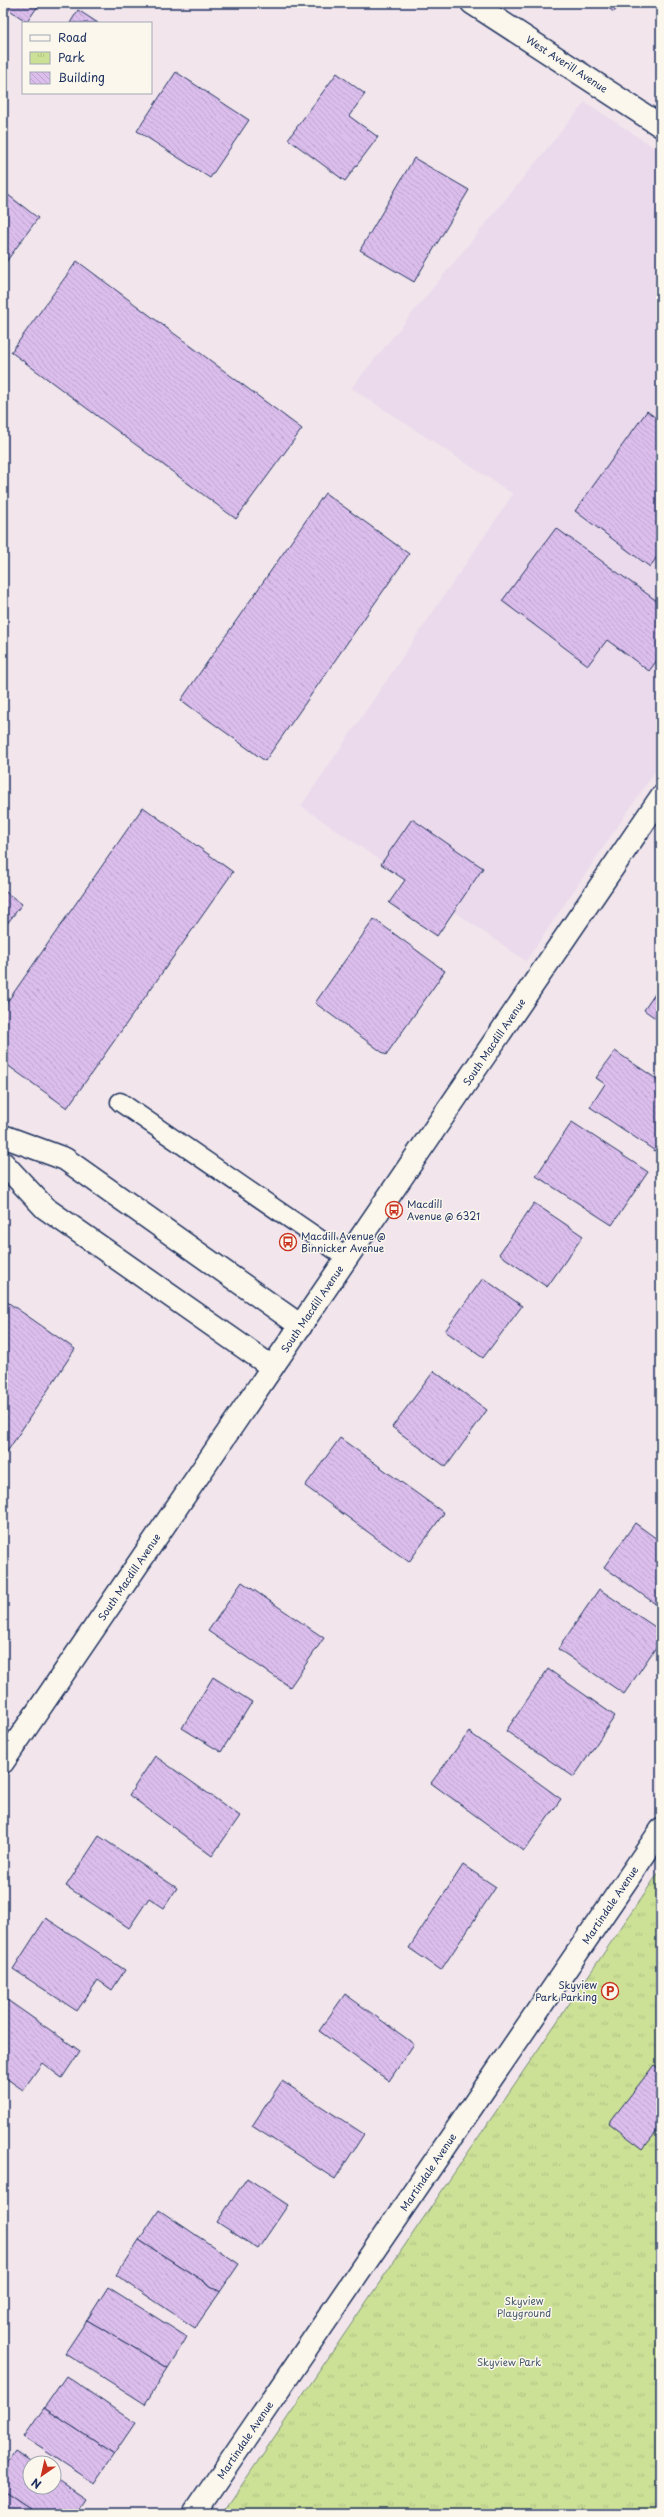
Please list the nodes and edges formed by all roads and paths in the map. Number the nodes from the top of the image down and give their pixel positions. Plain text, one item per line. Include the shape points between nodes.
1 (472, 3) edge
2 (661, 126) edge
3 (661, 798) edge
4 (120, 1102) dead end
5 (3, 1136) edge
6 (3, 1163) edge
7 (347, 1258) junction
8 (300, 1326) junction
9 (272, 1368) junction
10 (3, 1762) edge
11 (661, 1830) edge
12 (194, 2514) edge

1 - 2 street, West Averill Avenue
3 - 7 street, South Macdill Avenue
4 - 7 lane
5 - 8 street via 65,1159
6 - 9 street via 45,1208
7 - 8 street, South Macdill Avenue
8 - 9 street, South Macdill Avenue
9 - 10 street, South Macdill Avenue
11 - 12 street, Martindale Avenue

